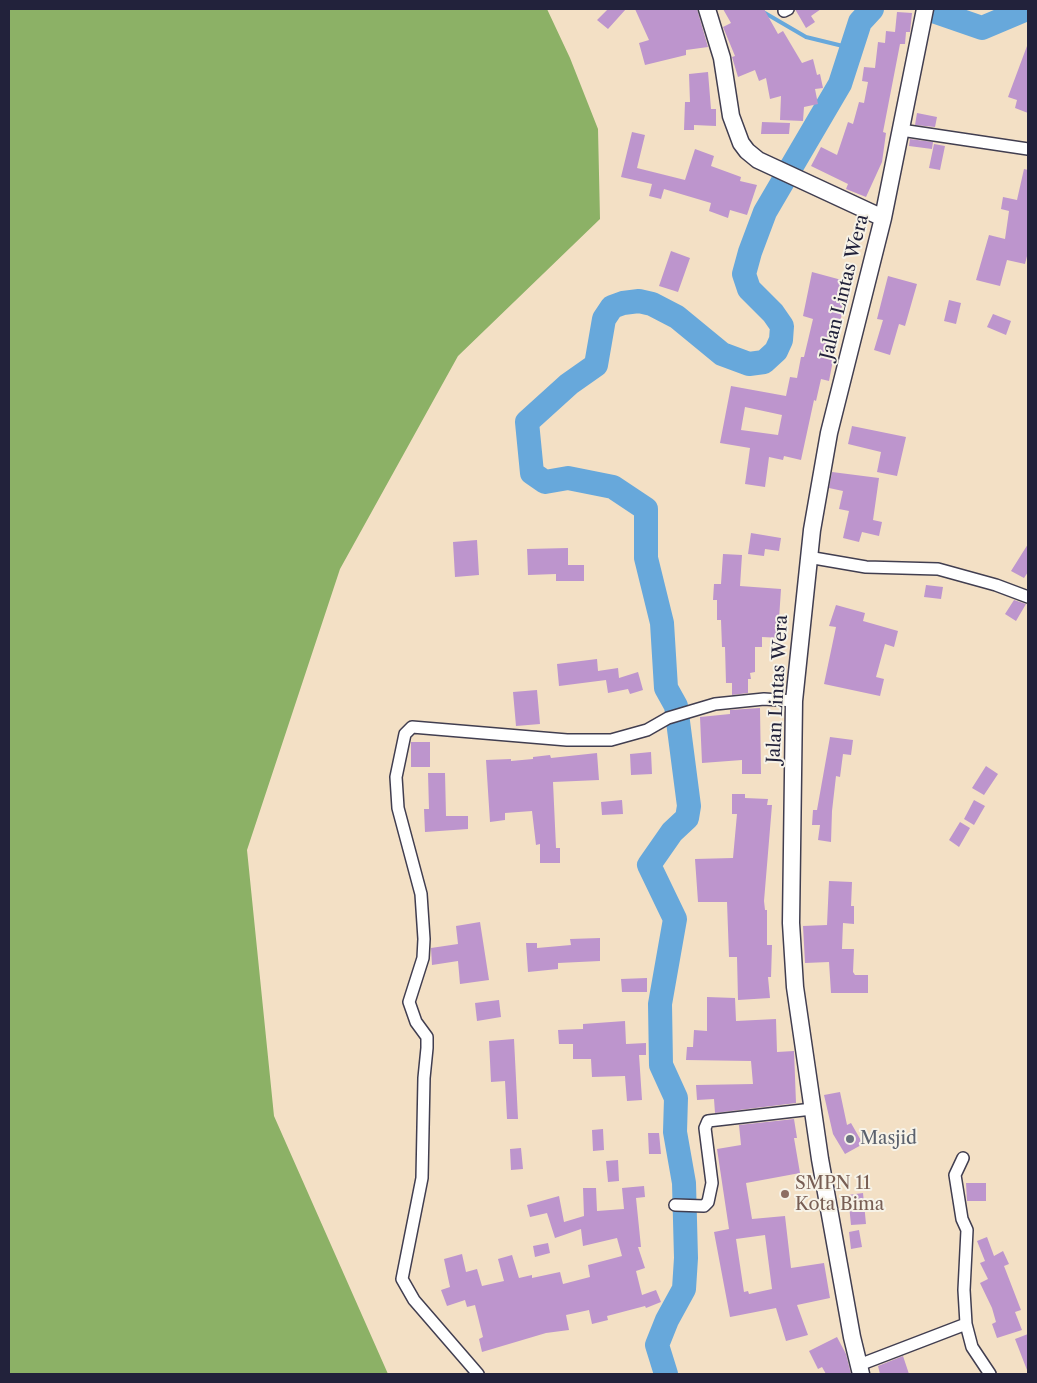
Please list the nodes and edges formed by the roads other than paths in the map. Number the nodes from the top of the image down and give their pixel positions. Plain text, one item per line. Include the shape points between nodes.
1 (707, 9) edge
2 (924, 10) edge
3 (901, 130) junction
4 (1028, 149) edge
5 (883, 218) junction
6 (808, 558) junction
7 (1028, 597) edge
8 (794, 700) junction
9 (812, 1109) junction
10 (962, 1158) dead end
11 (675, 1205) dead end
12 (966, 1324) junction
13 (860, 1370) edge
14 (478, 1374) edge
15 (990, 1374) edge

1 - 5 main road via 722,58 730,116 747,151 772,167
2 - 3 main road, Jalan Lintas Wera
3 - 4 street
3 - 5 main road, Jalan Lintas Wera
5 - 6 main road, Jalan Lintas Wera via 829,433
6 - 7 street via 866,566 938,569
6 - 8 main road, Jalan Lintas Wera
8 - 9 main road, Jalan Lintas Wera via 791,923 795,987
8 - 14 street via 732,701 668,718 632,735 611,740 412,727 405,734 396,777 398,808 421,894 424,939 423,958 410,1002 416,1022 427,1037 427,1048 422,1178 402,1279 414,1300
9 - 11 street via 708,1121 705,1128 711,1194 704,1206
9 - 13 main road, Jalan Lintas Wera
10 - 12 street via 956,1175 962,1219 967,1230
12 - 13 street
12 - 15 street via 972,1347

